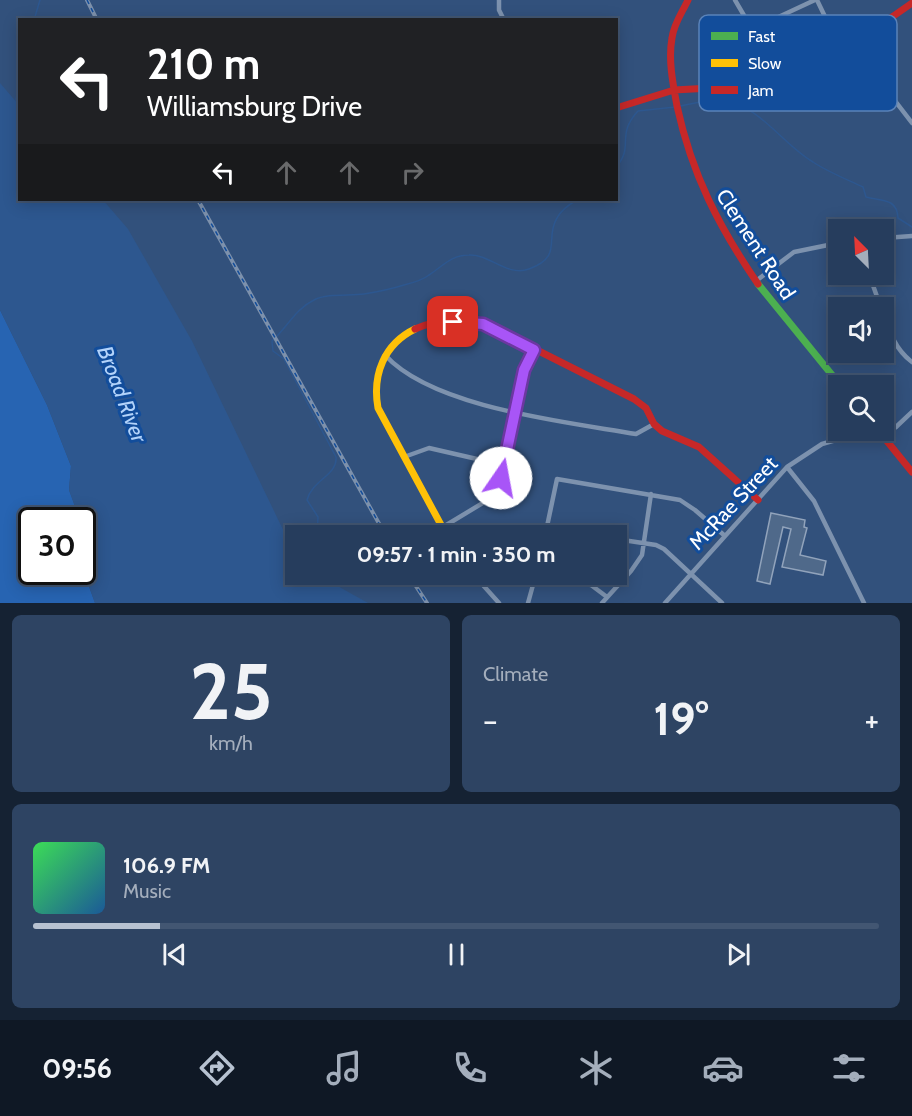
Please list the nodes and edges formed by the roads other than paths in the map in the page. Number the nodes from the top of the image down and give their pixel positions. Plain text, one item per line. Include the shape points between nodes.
1 (499, 0) edge
2 (688, 0) edge
3 (735, 0) edge
4 (816, 0) edge
5 (912, 3) edge
6 (744, 15) edge
7 (783, 15) edge
8 (824, 15) edge
9 (895, 15) edge
10 (503, 18) edge
11 (699, 89) edge
12 (674, 90) junction
13 (897, 104) edge
14 (618, 107) edge
15 (912, 123) edge
16 (912, 236) edge
17 (894, 237) edge
18 (828, 245) edge
19 (755, 281) junction
20 (894, 342) edge
21 (534, 350) junction
22 (385, 355) junction
23 (912, 362) edge
24 (832, 375) edge
25 (515, 412) junction
26 (912, 412) edge
27 (654, 424) junction
28 (894, 426) edge
29 (832, 441) edge
30 (887, 441) edge
31 (404, 458) junction
32 (503, 465) junction
33 (787, 467) junction
34 (912, 472) edge
35 (651, 494) junction
36 (758, 500) junction
37 (442, 525) edge
38 (445, 525) edge
39 (548, 525) edge
40 (725, 536) junction
41 (627, 541) edge
42 (643, 543) junction
43 (691, 574) junction
44 (483, 585) edge
45 (533, 585) edge
46 (591, 585) edge
47 (607, 597) junction
48 (499, 603) edge
49 (528, 603) edge
50 (602, 603) edge
51 (665, 603) edge
52 (722, 603) edge
53 (864, 603) edge

1 - 10 street
2 - 12 street, Clement Road via 674,28 670,53
3 - 6 street
4 - 7 street
4 - 8 street
5 - 9 street
11 - 12 street
12 - 14 street
12 - 19 street, Clement Road via 682,140 708,208
13 - 15 street
16 - 17 street
18 - 19 street via 794,252
19 - 24 street, Clement Road
20 - 23 street
21 - 22 street via 483,324 453,322 417,326 399,336
21 - 25 street via 524,370
21 - 27 street via 633,399 646,408
22 - 25 street via 404,372 426,383 490,408
22 - 31 street via 374,390 378,408
25 - 27 street via 636,434
25 - 32 street
26 - 28 street
27 - 36 street via 699,447
29 - 33 street, McRae Street
30 - 34 street
31 - 32 street via 429,448
31 - 37 street
32 - 38 street via 498,490 491,498
33 - 36 street, McRae Street
33 - 53 street via 814,501
35 - 39 street via 557,479
35 - 40 street via 687,504
35 - 42 street
36 - 40 street, McRae Street
40 - 43 street, McRae Street
41 - 42 street
42 - 43 street via 664,549
42 - 47 street via 638,563
43 - 51 street, McRae Street
43 - 52 street
44 - 48 street
45 - 49 street
46 - 47 street
47 - 50 street

